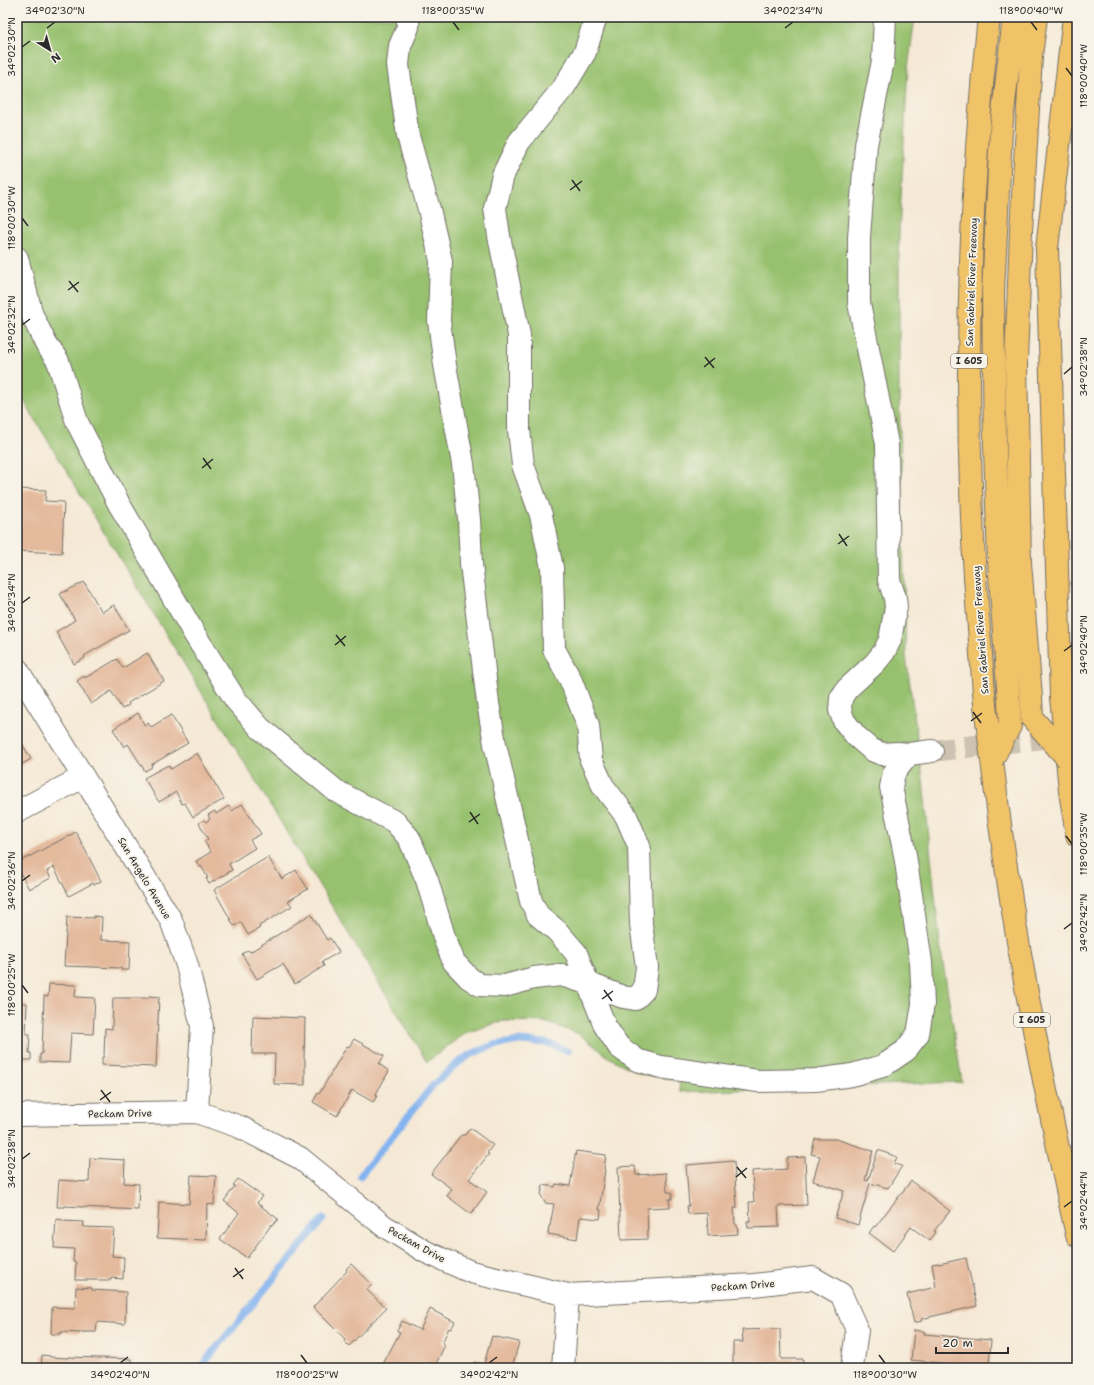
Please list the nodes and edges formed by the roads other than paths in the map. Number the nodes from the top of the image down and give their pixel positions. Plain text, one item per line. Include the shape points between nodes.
1 (408, 17) edge
2 (596, 17) edge
3 (885, 17) edge
4 (989, 17) edge
5 (1014, 17) edge
6 (1036, 17) edge
7 (1074, 17) edge
8 (17, 258) edge
9 (17, 669) edge
10 (932, 751) tunnel mouth
11 (909, 754) junction
12 (1067, 758) junction
13 (992, 760) junction
14 (83, 777) junction
15 (17, 812) edge
16 (1077, 835) edge
17 (587, 983) junction
18 (197, 1112) junction
19 (17, 1115) edge
20 (1077, 1235) edge
21 (568, 1295) junction
22 (563, 1368) edge
23 (852, 1368) edge

1 - 17 street via 408,27 400,46 398,65 408,136 429,209 440,261 439,321 464,464 470,519 471,564 495,744 531,901 538,916 576,953
2 - 17 street via 585,52 564,87 519,142 503,175 495,208 519,335 519,430 522,465 541,515 552,568 554,649 571,681 588,725 591,760 603,786 626,816 639,846 641,924 647,967 644,990 635,999
3 - 11 street via 882,61 866,145 858,275 859,303 887,444 889,580 896,607 890,640 884,652 847,689 841,698 840,710 844,721 872,750 882,754
4 - 13 highway, San Gabriel River Freeway / I 605, bridge via 974,193 969,367 975,578
5 - 13 highway, bridge via 1002,130 993,293 999,562 1010,726
6 - 12 highway, bridge via 1031,56 1020,239 1016,362 1020,563 1032,718
7 - 12 highway, bridge via 1047,248 1061,697
8 - 17 street via 32,316 58,362 77,422 119,504 235,699 260,728 336,791 395,822 409,838 427,880 454,962 470,978 480,985 505,986 534,978 560,975
9 - 14 street, San Angelo Avenue
10 - 11 street
11 - 17 street via 894,773 891,786 905,855 921,962 923,1004 918,1034 905,1051 883,1066 852,1075 816,1080 758,1081 661,1067 637,1060 619,1047 605,1026
12 - 16 highway
13 - 20 highway, San Gabriel River Freeway / I 605 via 1006,871 1027,996
14 - 15 street
14 - 18 street, San Angelo Avenue via 171,920 187,965 202,1026
18 - 19 street, Peckam Drive
18 - 21 street, Peckam Drive via 240,1127 300,1158 384,1226 426,1252 471,1272
21 - 22 street
21 - 23 street, Peckam Drive via 754,1285 813,1278 841,1294 857,1330

